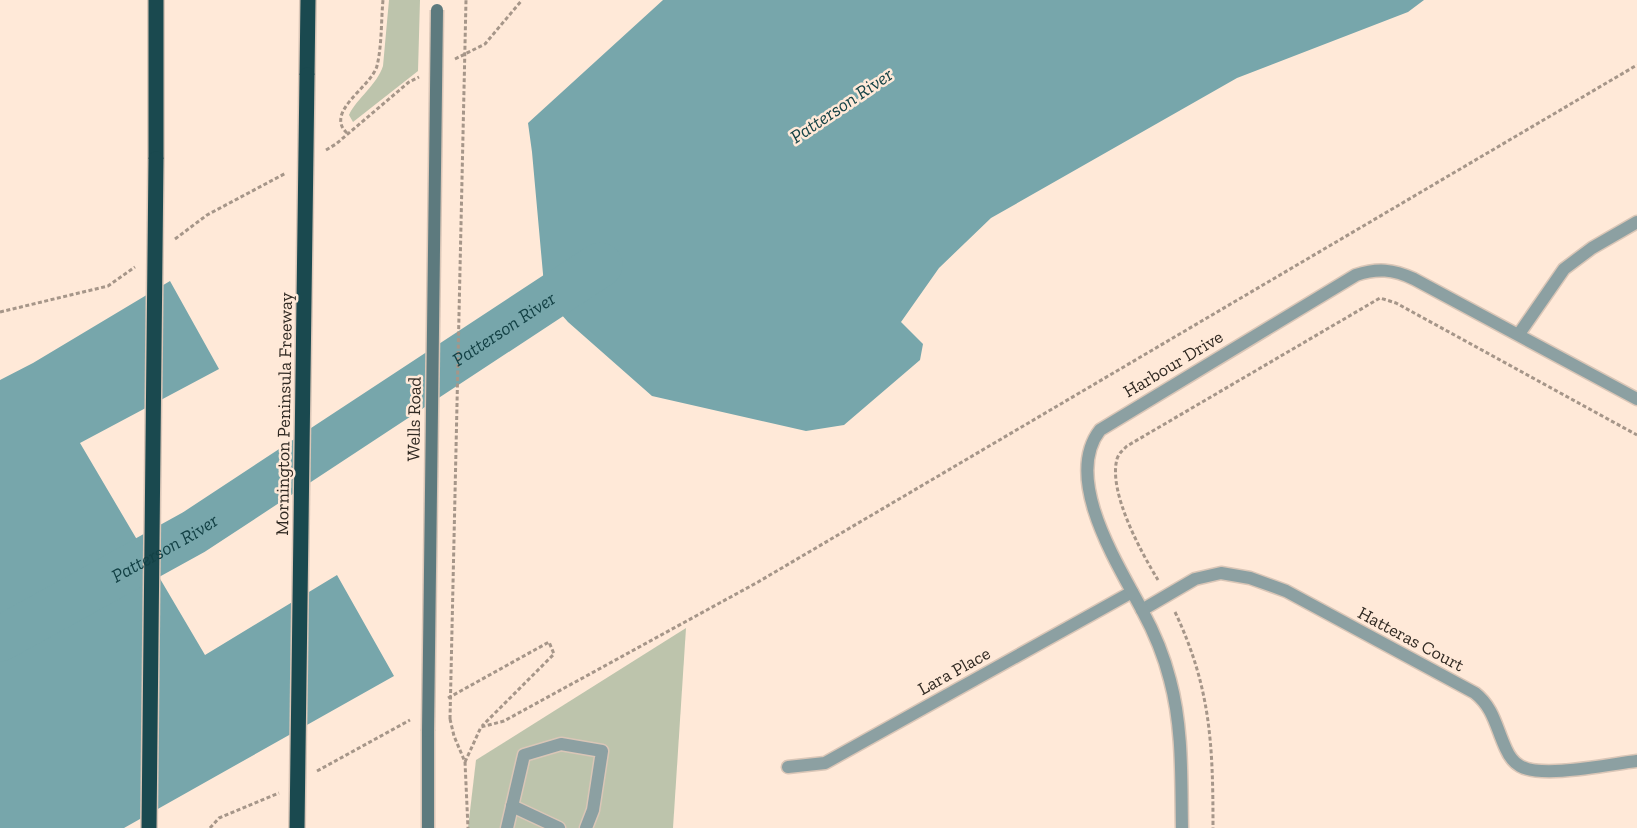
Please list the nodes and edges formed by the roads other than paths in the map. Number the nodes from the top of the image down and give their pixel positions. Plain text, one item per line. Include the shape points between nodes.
1 (156, 0) edge
2 (308, 0) edge
3 (437, 5) edge
4 (1637, 222) edge
5 (1520, 334) junction
6 (1637, 399) edge
7 (1132, 592) junction
8 (1142, 610) junction
9 (1637, 761) edge
10 (788, 767) dead end
11 (512, 806) junction
12 (149, 828) edge
13 (297, 828) edge
14 (428, 828) edge
15 (507, 828) edge
16 (559, 828) edge
17 (586, 828) edge
18 (1182, 828) edge

1 - 12 highway, bridge
2 - 13 highway, Mornington Peninsula Freeway, bridge
3 - 14 main road, Wells Road, bridge
4 - 5 street via 1564,269
5 - 6 street, Harbour Drive
5 - 7 street, Harbour Drive via 1402,273 1374,270 1356,276 1105,426 1094,437 1089,454 1090,492 1101,533
7 - 8 street, Harbour Drive
7 - 10 street, Lara Place via 825,763
8 - 9 street, Hatteras Court via 1194,579 1222,573 1250,578 1286,591 1475,693 1490,709 1506,750 1520,766 1550,772
8 - 18 street, Harbour Drive via 1158,644 1175,699 1181,758
11 - 15 street
11 - 16 street
11 - 17 street via 524,755 561,744 602,751 593,810

